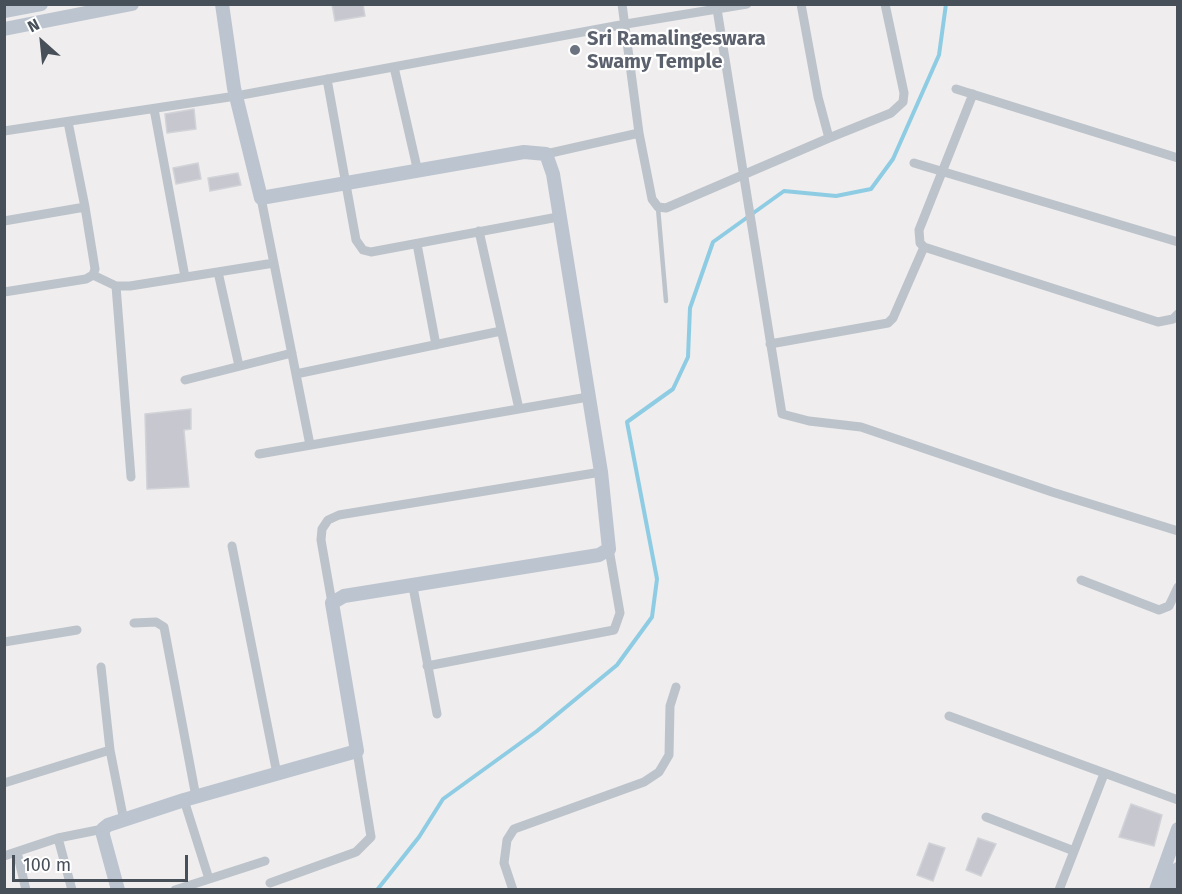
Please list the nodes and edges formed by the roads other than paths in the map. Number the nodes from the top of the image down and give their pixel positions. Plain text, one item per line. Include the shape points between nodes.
1 (42, 4) edge
2 (132, 4) edge
3 (222, 4) edge
4 (622, 4) edge
5 (747, 4) edge
6 (801, 4) edge
7 (885, 4) edge
8 (717, 9) junction
9 (4, 12) edge
10 (626, 24) junction
11 (5, 25) edge
12 (394, 67) junction
13 (327, 79) junction
14 (956, 89) dead end
15 (973, 94) junction
16 (236, 96) junction
17 (154, 109) junction
18 (68, 122) junction
19 (4, 131) edge
20 (639, 133) junction
21 (829, 138) junction
22 (546, 154) junction
23 (1178, 158) edge
24 (914, 163) dead end
25 (417, 172) junction
26 (941, 172) junction
27 (744, 175) junction
28 (346, 185) junction
29 (261, 198) junction
30 (85, 207) junction
31 (658, 207) junction
32 (558, 217) junction
33 (4, 221) edge
34 (479, 231) junction
35 (1178, 242) edge
36 (417, 243) junction
37 (924, 247) junction
38 (274, 263) junction
39 (218, 272) junction
40 (93, 275) junction
41 (185, 277) junction
42 (116, 286) junction
43 (4, 292) edge
44 (666, 301) dead end
45 (1178, 314) edge
46 (501, 331) junction
47 (770, 344) junction
48 (436, 345) junction
49 (292, 353) junction
50 (239, 366) junction
51 (296, 374) junction
52 (185, 380) dead end
53 (588, 397) junction
54 (519, 409) junction
55 (310, 445) junction
56 (259, 454) dead end
57 (601, 472) junction
58 (131, 477) dead end
59 (1178, 531) edge
60 (232, 546) dead end
61 (609, 549) junction
62 (1081, 579) dead end
63 (413, 586) junction
64 (1178, 587) edge
65 (332, 603) junction
66 (134, 623) dead end
67 (77, 630) dead end
68 (4, 642) edge
69 (428, 666) junction
70 (101, 667) dead end
71 (676, 687) dead end
72 (437, 714) dead end
73 (949, 716) dead end
74 (110, 750) junction
75 (357, 751) junction
76 (277, 774) junction
77 (1104, 774) junction
78 (4, 783) edge
79 (190, 799) junction
80 (1178, 800) edge
81 (986, 817) dead end
82 (124, 821) junction
83 (103, 829) junction
84 (1178, 829) edge
85 (58, 838) junction
86 (1074, 851) junction
87 (17, 852) junction
88 (4, 856) edge
89 (265, 861) dead end
90 (1178, 869) edge
91 (209, 879) junction
92 (270, 883) dead end
93 (26, 890) edge
94 (72, 890) edge
95 (118, 890) edge
96 (175, 890) edge
97 (513, 890) edge
98 (1059, 890) edge
99 (1156, 890) edge
100 (1170, 890) edge

1 - 9 street
2 - 11 street
3 - 16 street
4 - 10 street
5 - 8 street
6 - 21 street
7 - 21 street via 903,102 891,113
8 - 10 street
8 - 27 street
10 - 12 street
10 - 20 street
12 - 13 street
12 - 25 street
13 - 16 street
13 - 28 street
14 - 15 street
15 - 23 street
15 - 26 street
16 - 17 street
16 - 29 street
17 - 18 street
17 - 41 street
18 - 19 street
18 - 30 street
20 - 22 street
20 - 31 street via 652,200
21 - 27 street
22 - 25 street via 524,152
22 - 32 street via 553,174
24 - 26 street
25 - 28 street
26 - 35 street
26 - 37 street via 919,230
27 - 31 street via 676,204
27 - 47 street
28 - 29 street
28 - 36 street via 359,247 370,252
29 - 38 street
30 - 33 street
30 - 40 street
31 - 44 lane
32 - 34 street
32 - 53 street
34 - 36 street
34 - 46 street
36 - 48 street
37 - 45 street via 1158,322
37 - 47 street via 893,318 877,327
38 - 39 street
38 - 49 street
39 - 41 street
39 - 50 street
40 - 42 street
40 - 43 street
41 - 42 street
42 - 58 street
46 - 48 street
46 - 54 street
47 - 59 street via 782,414 861,427
48 - 51 street
49 - 50 street
49 - 51 street
50 - 52 street
51 - 55 street
53 - 54 street
53 - 57 street
54 - 55 street
55 - 56 street
57 - 61 street
57 - 65 street via 339,515 328,520 321,540
60 - 76 street
61 - 63 street via 599,555
61 - 69 street via 620,613 614,630
62 - 64 street via 1159,610 1169,606
63 - 65 street via 344,596
63 - 69 street
65 - 75 street
66 - 79 street via 156,622 164,627
67 - 68 street
69 - 72 street
70 - 74 street
71 - 97 street via 670,706 669,755 659,772 644,782 514,829 507,840 504,863
73 - 77 street
74 - 78 street
74 - 82 street
75 - 76 street
75 - 92 street via 371,837 356,852
76 - 79 street
77 - 80 street
77 - 86 street
79 - 82 street
79 - 91 street
81 - 86 street
82 - 83 street
83 - 85 street
83 - 95 street
84 - 99 street
85 - 87 street
85 - 94 street
86 - 98 street
87 - 88 street
87 - 93 street
89 - 91 street
90 - 100 street
91 - 96 street

